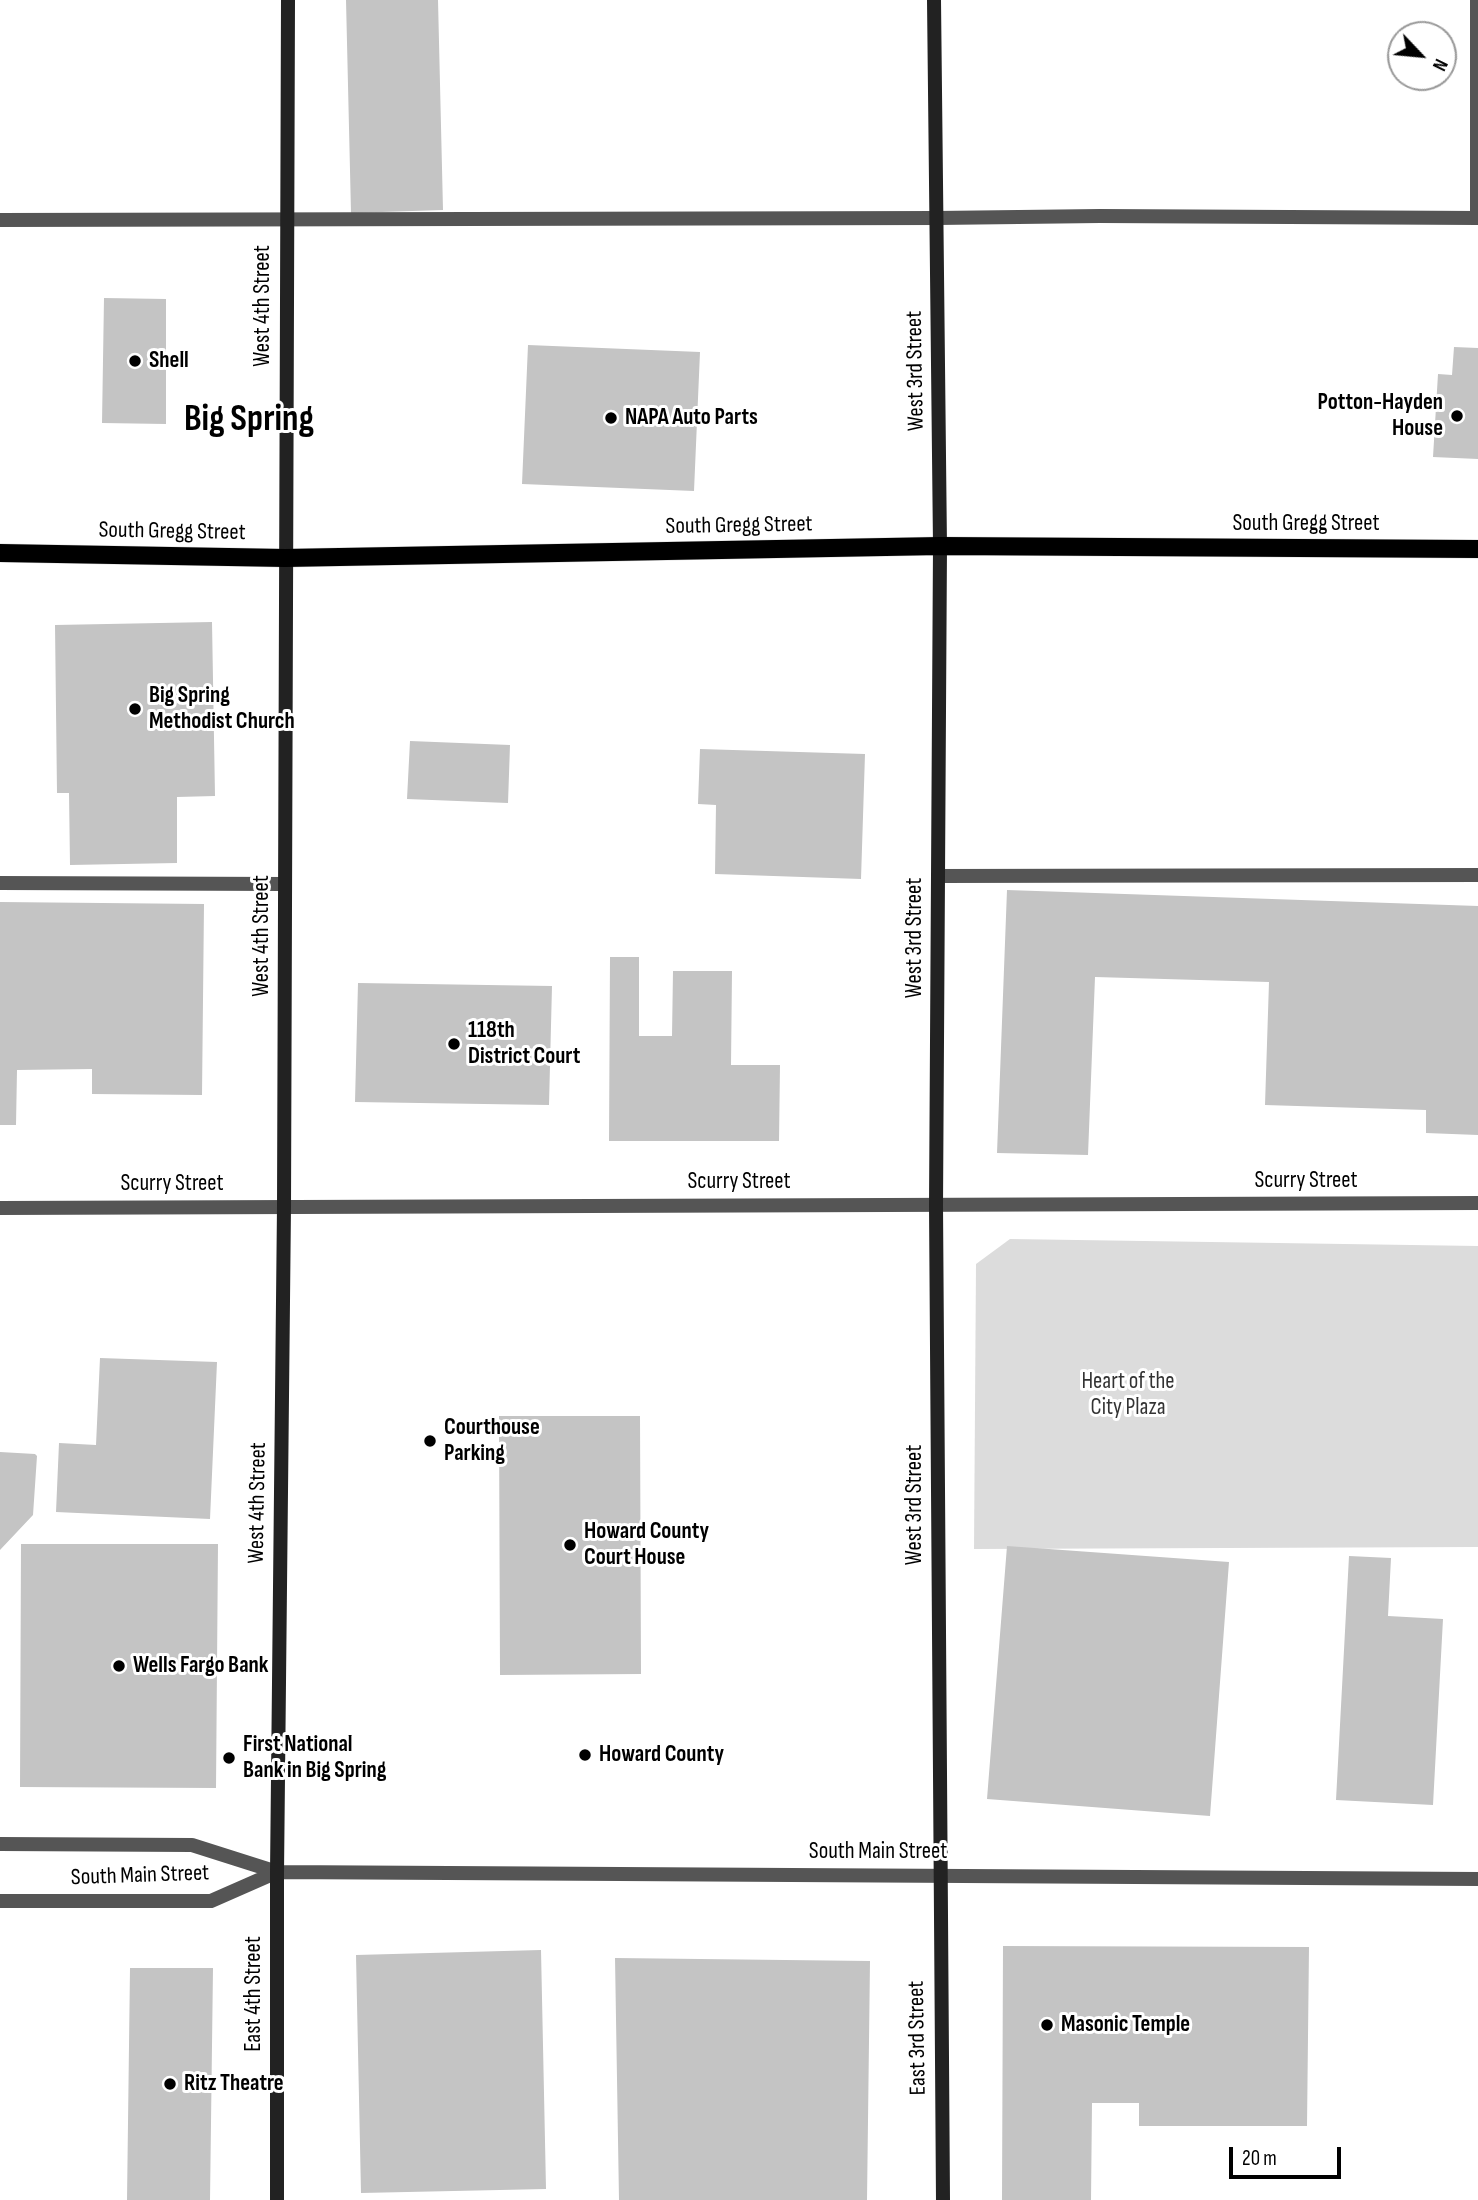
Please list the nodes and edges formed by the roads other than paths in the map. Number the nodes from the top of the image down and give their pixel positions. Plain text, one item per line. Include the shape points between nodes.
1 (288, 0) edge
2 (934, 0) edge
3 (1477, 0) edge
4 (937, 218) junction
5 (1478, 218) edge
6 (286, 219) junction
7 (0, 220) edge
8 (940, 546) junction
9 (1478, 549) edge
10 (0, 554) edge
11 (285, 558) junction
12 (1478, 875) edge
13 (938, 876) junction
14 (0, 883) edge
15 (285, 884) junction
16 (1478, 1203) edge
17 (936, 1205) junction
18 (284, 1206) junction
19 (0, 1208) edge
20 (0, 1844) edge
21 (277, 1872) junction
22 (939, 1875) junction
23 (1478, 1879) edge
24 (0, 1901) edge
25 (277, 2200) edge
26 (943, 2200) edge

1 - 6 main road, West 4th Street
2 - 4 main road, West 3rd Street
3 - 5 street
4 - 5 street
4 - 6 street
4 - 8 main road, West 3rd Street
6 - 7 street
6 - 11 main road, West 4th Street
8 - 9 main road, South Gregg Street
8 - 11 main road, South Gregg Street
8 - 13 main road, West 3rd Street
10 - 11 main road, South Gregg Street
11 - 15 main road, West 4th Street
12 - 13 street
13 - 17 main road, West 3rd Street
14 - 15 street
15 - 18 main road, West 4th Street
16 - 17 street, Scurry Street
17 - 18 street, Scurry Street
17 - 22 main road, West 3rd Street
18 - 19 street, Scurry Street
18 - 21 main road, West 4th Street
20 - 21 street, South Main Street via 192,1845
21 - 22 street, South Main Street
21 - 24 street, South Main Street via 211,1900
21 - 25 main road, East 4th Street
22 - 23 street, South Main Street
22 - 26 main road, East 3rd Street

